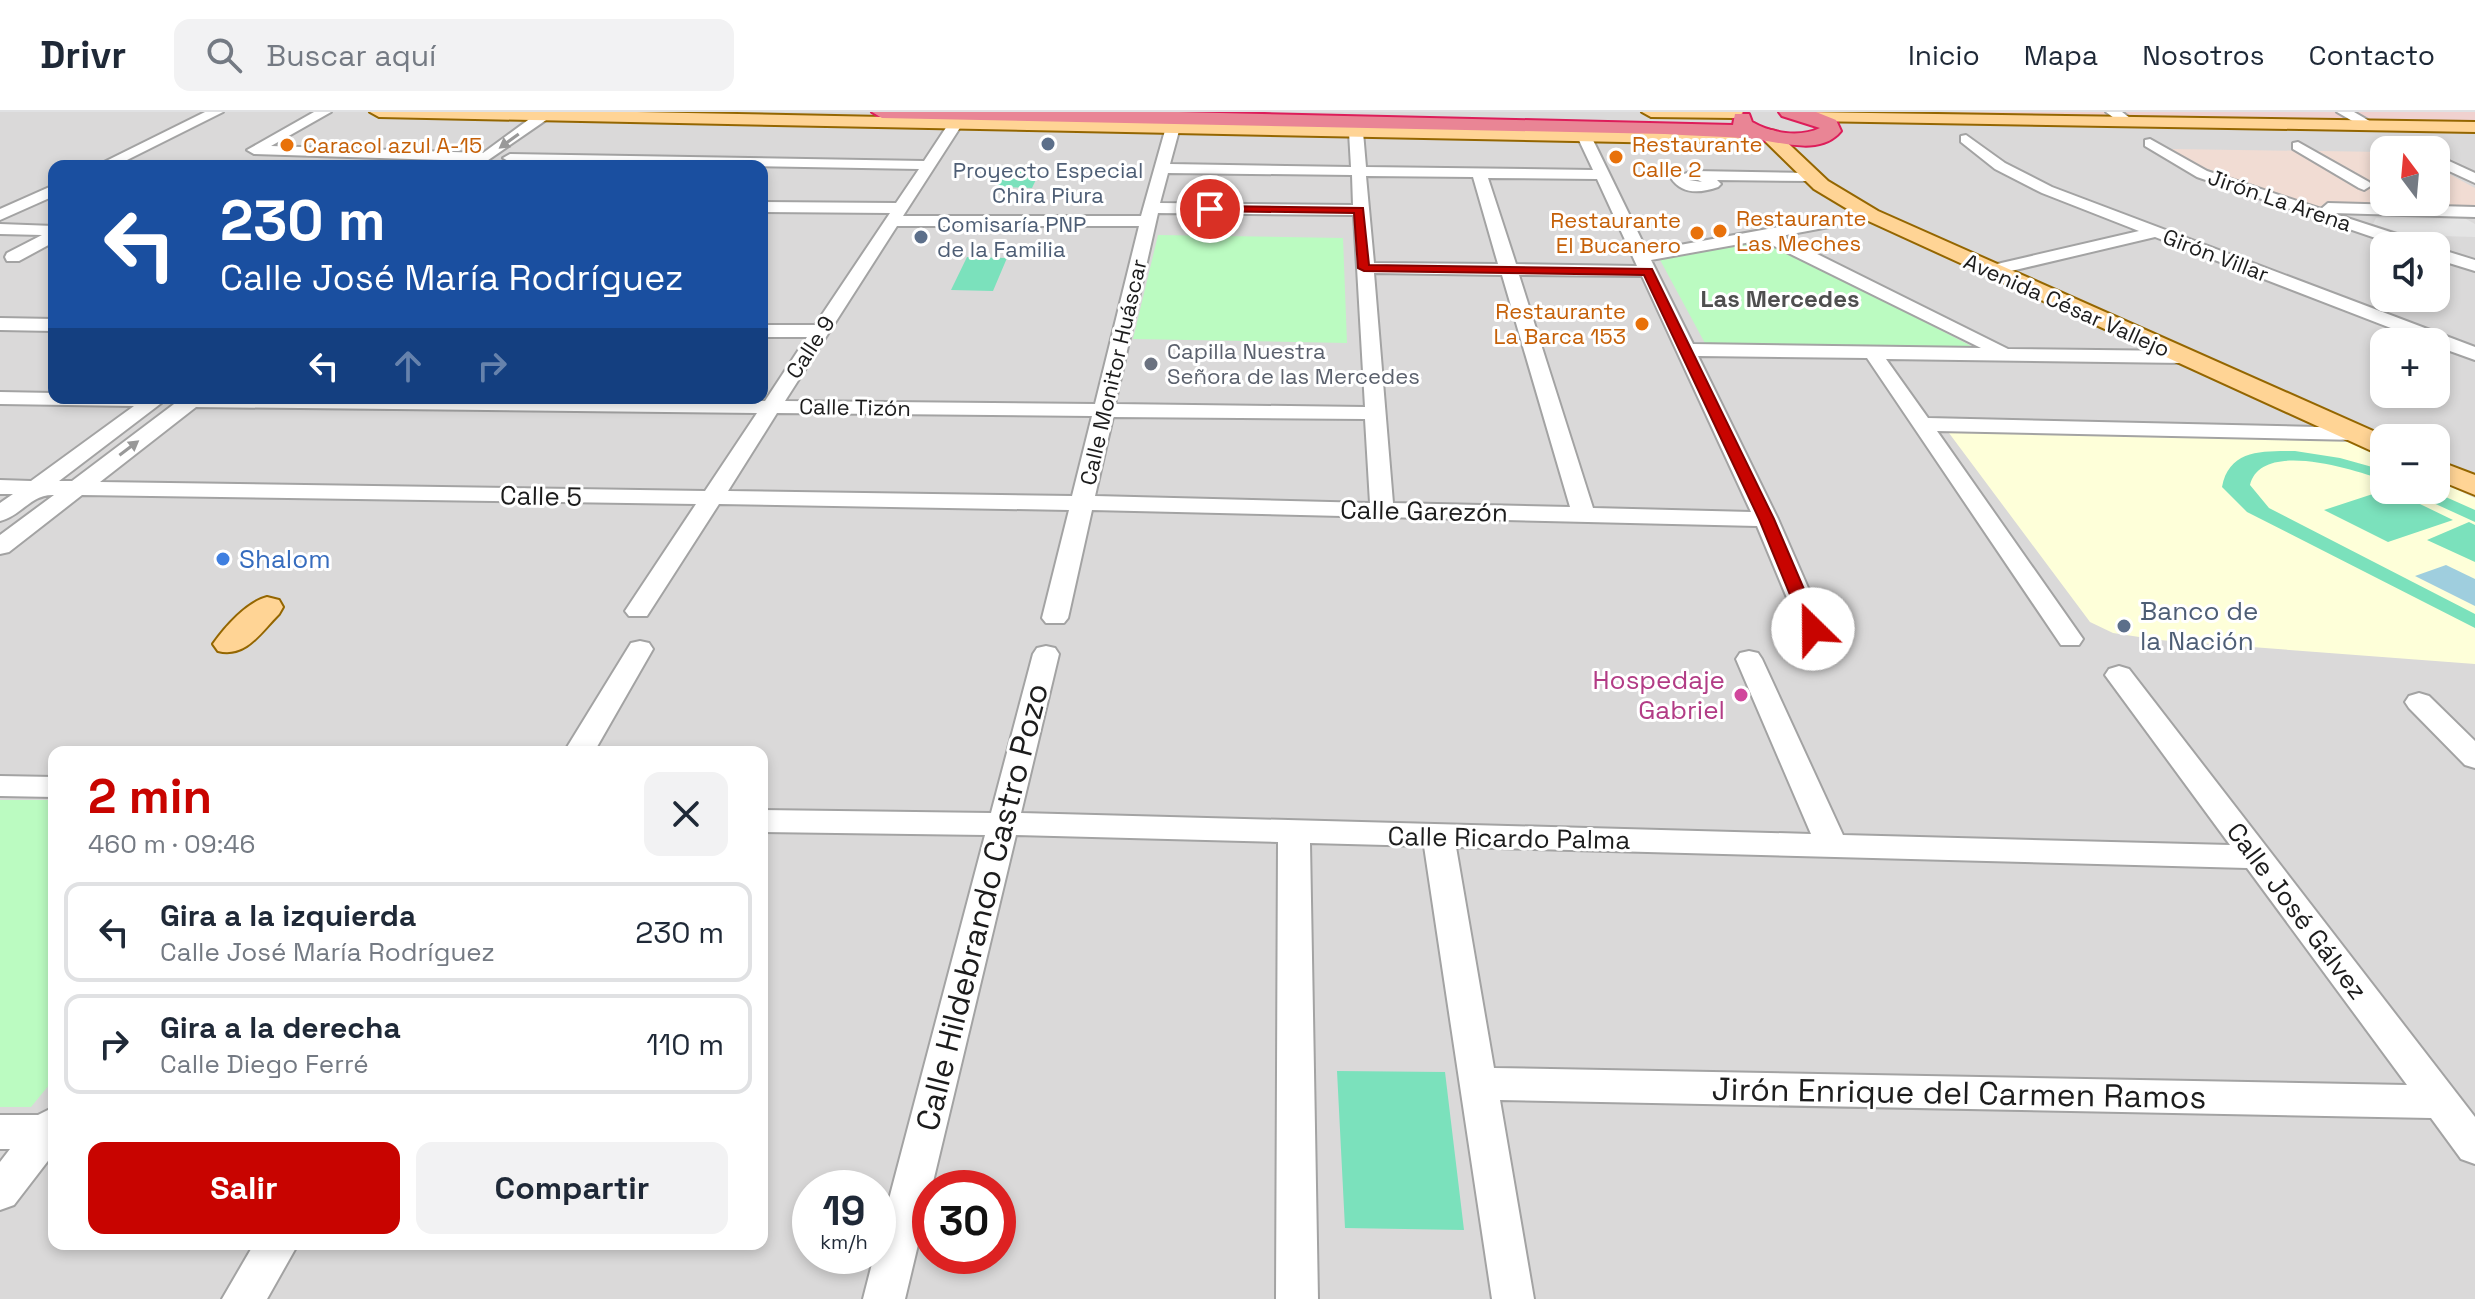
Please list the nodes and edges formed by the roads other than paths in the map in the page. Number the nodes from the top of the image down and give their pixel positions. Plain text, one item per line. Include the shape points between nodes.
1 (216, 112) edge
2 (324, 112) edge
3 (379, 112) edge
4 (846, 112) edge
5 (882, 112) edge
6 (1492, 112) edge
7 (1651, 112) edge
8 (2344, 112) edge
9 (559, 114) edge
10 (2120, 117) edge
11 (1310, 119) junction
12 (1536, 119) junction
13 (1974, 119) junction
14 (1202, 120) edge
15 (922, 122) junction
16 (956, 123) junction
17 (1758, 124) edge
18 (1816, 124) edge
19 (2000, 126) edge
20 (2371, 126) junction
21 (1173, 127) junction
22 (2475, 127) edge
23 (1356, 132) junction
24 (1956, 134) junction
25 (1584, 136) junction
26 (2067, 140) dead end
27 (2470, 141) edge
28 (2142, 143) joint
29 (2194, 144) dead end
30 (2291, 146) joint
31 (2342, 147) dead end
32 (2450, 148) edge
33 (380, 154) junction
34 (116, 160) edge
35 (370, 160) edge
36 (466, 160) edge
37 (482, 160) edge
38 (507, 160) edge
39 (768, 164) edge
40 (928, 165) junction
41 (2450, 165) edge
42 (1162, 168) junction
43 (1357, 171) junction
44 (1479, 173) junction
45 (1600, 175) junction
46 (1704, 177) dead end
47 (1812, 177) junction
48 (2475, 179) edge
49 (2364, 185) dead end
50 (48, 193) edge
51 (768, 207) edge
52 (2301, 208) junction
53 (1359, 210) junction
54 (2475, 212) edge
55 (896, 214) junction
56 (1149, 214) junction
57 (0, 215) edge
58 (1871, 215) junction
59 (0, 229) edge
60 (2156, 232) junction
61 (2373, 232) edge
62 (48, 233) edge
63 (1763, 234) junction
64 (48, 237) edge
65 (13, 257) dead end
66 (2450, 258) edge
67 (1644, 264) junction
68 (2015, 265) junction
69 (2475, 266) edge
70 (1364, 268) junction
71 (1509, 269) junction
72 (1990, 271) junction
73 (0, 324) edge
74 (48, 325) edge
75 (768, 331) edge
76 (821, 331) junction
77 (2470, 348) edge
78 (1685, 350) junction
79 (1872, 352) junction
80 (2008, 354) junction
81 (2184, 357) junction
82 (0, 398) edge
83 (48, 398) edge
84 (149, 404) edge
85 (188, 404) edge
86 (524, 404) edge
87 (772, 407) junction
88 (1104, 409) junction
89 (1375, 413) junction
90 (1922, 424) junction
91 (2370, 429) edge
92 (2358, 434) junction
93 (2370, 436) edge
94 (2450, 454) edge
95 (2475, 465) edge
96 (2450, 475) edge
97 (2475, 486) edge
98 (0, 487) edge
99 (36, 488) junction
100 (75, 489) junction
101 (714, 498) junction
102 (1082, 503) junction
103 (1382, 510) junction
104 (0, 514) edge
105 (1584, 515) junction
106 (1766, 519) junction
107 (0, 547) edge
108 (267, 607) dead end
109 (638, 611) dead end
110 (1055, 618) dead end
111 (1813, 629) dead end
112 (2070, 639) dead end
113 (230, 644) dead end
114 (640, 649) dead end
115 (1046, 654) dead end
116 (1749, 659) dead end
117 (2119, 675) dead end
118 (2419, 702) dead end
119 (583, 746) edge
120 (2475, 758) edge
121 (0, 786) edge
122 (48, 787) edge
123 (768, 821) edge
124 (1003, 824) junction
125 (1294, 833) junction
126 (1438, 836) junction
127 (1832, 846) junction
128 (2256, 857) junction
129 (1478, 1084) junction
130 (2441, 1102) junction
131 (48, 1128) edge
132 (0, 1132) edge
133 (48, 1132) edge
134 (2475, 1147) edge
135 (0, 1192) edge
136 (273, 1250) edge
137 (243, 1299) edge
138 (884, 1299) edge
139 (1297, 1299) edge
140 (1513, 1299) edge

1 - 34 street
2 - 33 street via 254,150
3 - 9 main road
4 - 15 highway
5 - 11 highway
6 - 12 highway
7 - 17 main road
8 - 20 street
9 - 15 main road
9 -> 37 street
9 - 38 street
10 - 19 main road
10 - 20 main road
11 - 14 highway
11 - 17 highway via 1665,128
12 - 14 highway
12 - 17 highway
13 - 18 main road
13 - 19 main road
13 - 24 main road
14 - 21 main road
14 - 23 main road
15 - 16 main road
16 - 21 main road
16 - 40 street, Calle 9
17 - 18 highway
17 - 25 main road via 1730,138
17 - 47 main road, Avenida César Vallejo
18 - 19 main road
18 - 24 main road
18 - 68 main road, Avenida César Vallejo via 1812,146 1854,184
19 - 24 main road
19 - 26 main road
19 - 27 main road
20 - 22 main road
21 - 42 street, Calle Monitor Huáscar
23 - 25 main road
23 - 43 street
24 - 27 main road
24 - 60 street, Girón Villar via 2020,178
25 - 45 street
27 - 32 main road
28 - 29 main road
28 - 52 street, Jirón La Arena via 2202,174
30 - 31 main road
30 - 49 street
33 - 35 street
33 - 36 street
39 - 40 street
40 - 55 street, Calle 9
41 - 48 street
42 - 43 street
42 - 56 street, Calle Monitor Huáscar
43 - 44 street
43 - 53 street
44 - 45 street
44 - 71 street
45 - 67 street
46 - 47 street
47 - 58 main road, Avenida César Vallejo
50 - 57 street
51 - 55 street
52 - 54 street
52 - 61 street, Jirón La Arena
53 - 56 street
53 - 70 street
55 - 56 street
55 - 76 street, Calle 9
56 - 88 street, Calle Monitor Huáscar
58 - 63 street
58 - 72 main road, Avenida César Vallejo
59 - 62 street
60 - 68 street
60 - 77 street, Girón Villar
63 - 67 street
63 - 80 street
64 - 65 street
66 - 69 street
67 - 71 street
67 - 78 street
68 - 72 street
68 - 91 main road, Avenida César Vallejo
70 - 71 street
70 - 89 street
71 - 105 street
72 - 81 main road, Avenida César Vallejo
73 - 74 street
75 - 76 street
76 - 87 street, Calle 9
78 - 79 street
78 - 106 street
79 - 80 street
79 - 90 street
80 - 81 street
81 - 92 main road, Avenida César Vallejo
82 - 83 street
84 - 99 street
100 -> 85 street
86 - 87 street, Calle Tizón
87 - 88 street, Calle Tizón
87 - 101 street, Calle 9
88 - 89 street, Calle Tizón
88 - 102 street, Calle Monitor Huáscar
89 - 103 street
90 - 92 street
90 - 112 street
92 - 93 main road, Avenida César Vallejo
94 - 95 main road
96 - 97 main road
98 - 99 street, Calle 5
99 - 100 street, Calle 5
99 - 104 street
100 - 101 street, Calle 5
100 - 107 street
101 - 102 street, Calle 5
101 - 109 street, Calle 9
102 - 103 street, Calle Garezón
102 - 110 street, Calle Monitor Huáscar
103 - 105 street, Calle Garezón
105 - 106 street, Calle Garezón
106 - 111 street
108 - 113 main road
114 - 119 street
115 - 124 street, Calle Hildebrando Castro Pozo
116 - 127 street
117 - 128 street, Calle José Gálvez
118 - 120 street
121 - 122 street
123 - 124 street, Calle Ricardo Palma
124 - 125 street, Calle Ricardo Palma
124 - 138 street, Calle Hildebrando Castro Pozo
125 - 126 street, Calle Ricardo Palma
125 - 139 street
126 - 127 street, Calle Ricardo Palma
126 - 129 street
127 - 128 street, Calle Ricardo Palma
128 - 130 street, Calle José Gálvez
129 - 130 street, Jirón Enrique del Carmen Ramos
129 - 140 street
130 - 134 street, Calle José Gálvez
131 - 132 street
133 - 135 street
136 - 137 street

